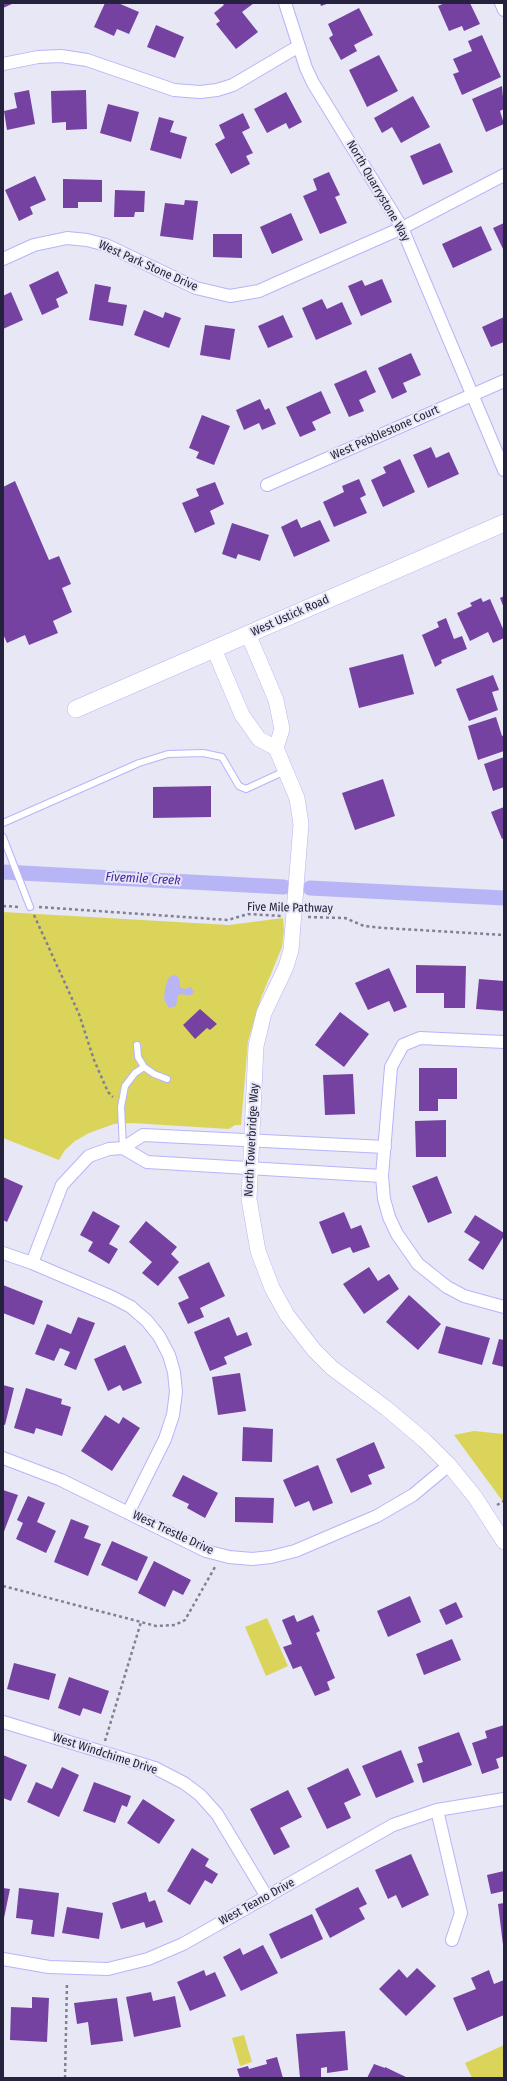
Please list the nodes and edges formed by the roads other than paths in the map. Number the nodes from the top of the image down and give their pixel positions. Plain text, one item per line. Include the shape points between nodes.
1 (285, 3) edge
2 (501, 3) edge
3 (504, 10) edge
4 (299, 46) junction
5 (3, 64) edge
6 (504, 175) edge
7 (402, 228) junction
8 (3, 259) edge
9 (504, 381) edge
10 (471, 395) junction
11 (504, 470) edge
12 (266, 485) dead end
13 (504, 523) edge
14 (248, 634) junction
15 (214, 649) junction
16 (76, 709) dead end
17 (276, 748) junction
18 (285, 771) junction
19 (3, 823) edge
20 (3, 837) edge
21 (30, 907) road end
22 (504, 1042) edge
23 (137, 1045) dead end
24 (144, 1067) junction
25 (167, 1079) dead end
26 (251, 1140) junction
27 (385, 1146) junction
28 (123, 1148) junction
29 (250, 1168) junction
30 (382, 1176) junction
31 (3, 1253) edge
32 (32, 1263) junction
33 (504, 1307) edge
34 (3, 1458) edge
35 (449, 1465) junction
36 (128, 1513) junction
37 (504, 1542) edge
38 (3, 1722) edge
39 (504, 1799) edge
40 (437, 1810) junction
41 (267, 1897) junction
42 (452, 1940) dead end
43 (3, 1959) edge

1 - 4 street, North Quarrystone Way
2 - 3 street
4 - 5 street via 233,85 200,92 174,90 105,65 74,58 38,57
4 - 7 street, North Quarrystone Way via 314,83
6 - 7 street, West Park Stone Drive
7 - 8 street, West Park Stone Drive via 259,291 230,296 196,288 106,245 87,240 67,238 34,245
7 - 10 street, North Quarrystone Way
9 - 10 street, West Pebblestone Court
10 - 11 street, North Quarrystone Way
10 - 12 street, West Pebblestone Court
13 - 14 main road, West Ustick Road
14 - 15 main road, West Ustick Road
14 - 17 street via 276,700 282,729
15 - 16 main road, West Ustick Road
15 - 17 street via 242,715 259,739
17 - 18 street, North Towerbridge Way
18 - 19 lane via 246,789 239,786 222,757 203,753 168,754 139,763
18 - 26 street, North Towerbridge Way via 297,798 302,824 295,917 290,955 264,1013 256,1046
20 - 21 lane
22 - 27 street via 420,1038 403,1045 391,1067
23 - 24 lane via 138,1057
24 - 25 lane
24 - 28 lane via 135,1073 125,1086 122,1107
26 - 27 street
26 - 28 street via 142,1135
26 - 29 street, North Towerbridge Way
27 - 30 street
28 - 29 street via 147,1162
28 - 32 street via 109,1149 89,1156 62,1186
29 - 30 street
29 - 35 street, North Towerbridge Way via 249,1199 254,1234 265,1272 287,1315 314,1350 332,1368 404,1422
30 - 33 street via 389,1217 403,1244 418,1264 447,1287 464,1296
31 - 32 street
32 - 36 street via 112,1297 131,1308 151,1326 169,1355 176,1392 173,1415 165,1439
34 - 36 street, West Trestle Drive via 62,1480
35 - 36 street, West Trestle Drive via 413,1495 377,1516 295,1551 271,1557 252,1559 206,1551
35 - 37 street, North Towerbridge Way via 475,1497
38 - 41 street, West Windchime Drive via 155,1768 184,1783 200,1795 217,1814
39 - 40 street, West Teano Drive
40 - 41 street, West Teano Drive via 393,1825
40 - 42 street via 461,1913
41 - 43 street, West Teano Drive via 184,1944 148,1959 108,1969 49,1967

